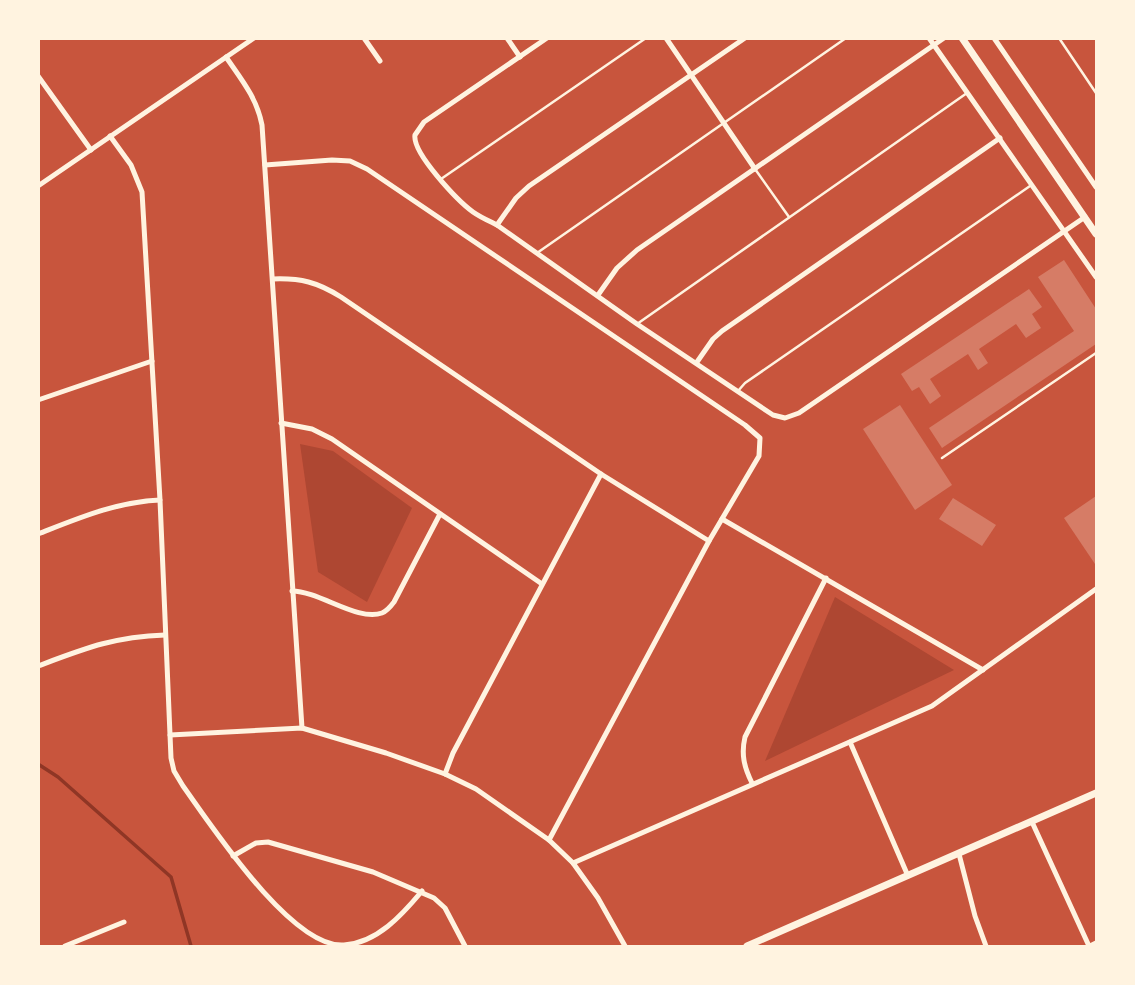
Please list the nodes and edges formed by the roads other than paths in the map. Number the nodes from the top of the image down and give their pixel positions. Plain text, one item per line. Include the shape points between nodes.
1 (254, 38) edge
2 (376, 38) edge
3 (506, 38) edge
4 (548, 38) edge
5 (646, 38) edge
6 (666, 38) edge
7 (746, 38) edge
8 (846, 38) edge
9 (929, 38) edge
10 (944, 38) edge
11 (962, 38) edge
12 (994, 38) edge
13 (1059, 38) edge
14 (366, 41) edge
15 (934, 45) junction
16 (226, 57) junction
17 (520, 57) junction
18 (380, 61) dead end
19 (38, 76) edge
20 (692, 76) junction
21 (968, 92) junction
22 (1097, 93) edge
23 (723, 122) junction
24 (110, 136) junction
25 (1000, 138) junction
26 (91, 150) junction
27 (265, 165) junction
28 (755, 169) junction
29 (441, 179) junction
30 (1033, 185) junction
31 (38, 186) edge
32 (1097, 187) edge
33 (789, 217) junction
34 (1084, 217) junction
35 (497, 225) junction
36 (1064, 230) junction
37 (1097, 234) edge
38 (537, 253) junction
39 (1097, 277) edge
40 (273, 279) junction
41 (598, 295) junction
42 (637, 324) junction
43 (1097, 353) edge
44 (152, 361) junction
45 (697, 362) junction
46 (738, 391) junction
47 (38, 400) edge
48 (281, 423) junction
49 (942, 458) dead end
50 (601, 474) junction
51 (160, 500) junction
52 (440, 514) junction
53 (722, 519) junction
54 (38, 534) edge
55 (709, 541) junction
56 (826, 578) junction
57 (542, 584) junction
58 (1097, 589) edge
59 (292, 591) junction
60 (165, 635) junction
61 (38, 666) edge
62 (982, 670) junction
63 (302, 728) junction
64 (170, 735) junction
65 (850, 742) junction
66 (445, 774) junction
67 (752, 783) junction
68 (1097, 793) edge
69 (1032, 822) junction
70 (549, 840) junction
71 (959, 854) junction
72 (233, 856) junction
73 (573, 863) junction
74 (908, 876) junction
75 (422, 891) junction
76 (124, 922) dead end
77 (1097, 943) edge
78 (65, 947) edge
79 (466, 947) edge
80 (625, 947) edge
81 (747, 947) edge
82 (986, 947) edge
83 (1089, 947) edge

1 - 16 street
2 - 14 street
3 - 17 street
4 - 17 street
5 - 29 lane
6 - 20 street
7 - 20 street
8 - 23 lane
9 - 15 street
10 - 15 street
11 - 34 main road
12 - 32 street
13 - 22 lane
14 - 18 street
15 - 21 street
15 - 28 street
16 - 24 street
16 - 27 street via 259,110
17 - 29 street via 418,128 416,148
19 - 26 street
20 - 23 street
20 - 35 street via 529,186
21 - 25 street
21 - 33 lane
23 - 28 street
23 - 38 lane
24 - 26 street
24 - 44 street via 131,165 142,192
25 - 30 street
25 - 45 street via 722,331
26 - 31 street
27 - 40 street
27 - 53 street via 332,160 351,161 367,169 754,431 760,438 759,456
28 - 33 lane
28 - 41 street via 637,250
29 - 35 street via 472,212
30 - 36 street
30 - 46 lane
33 - 42 lane
34 - 36 street
34 - 37 main road
35 - 38 street
36 - 39 street
36 - 46 street via 799,413 785,418 773,415
38 - 41 street
40 - 48 street
40 - 50 street via 299,279 341,296
41 - 42 street
42 - 45 street
43 - 49 lane
44 - 47 street
44 - 51 street
45 - 46 street
48 - 52 street via 312,429 332,439
48 - 59 street
50 - 55 street
50 - 57 street
51 - 54 street via 107,507
51 - 60 street
52 - 57 street
52 - 59 street via 385,612 370,615
53 - 55 street
53 - 56 street
55 - 70 street
56 - 62 street
56 - 67 street via 745,737 742,750
57 - 66 street
58 - 62 street
59 - 63 street
60 - 61 street via 96,644
60 - 64 street
62 - 65 street via 932,706
63 - 64 street
63 - 66 street
64 - 72 street via 174,771
65 - 67 street
65 - 74 street
66 - 70 street via 476,789
67 - 73 street
68 - 69 main road
69 - 71 main road
69 - 83 street
70 - 73 street
71 - 74 main road
71 - 82 street
72 - 75 street via 256,843 268,842
72 - 75 street via 271,901 327,943 364,940 394,922
73 - 80 street
74 - 81 main road
75 - 79 street via 445,908
76 - 78 street
77 - 83 street

